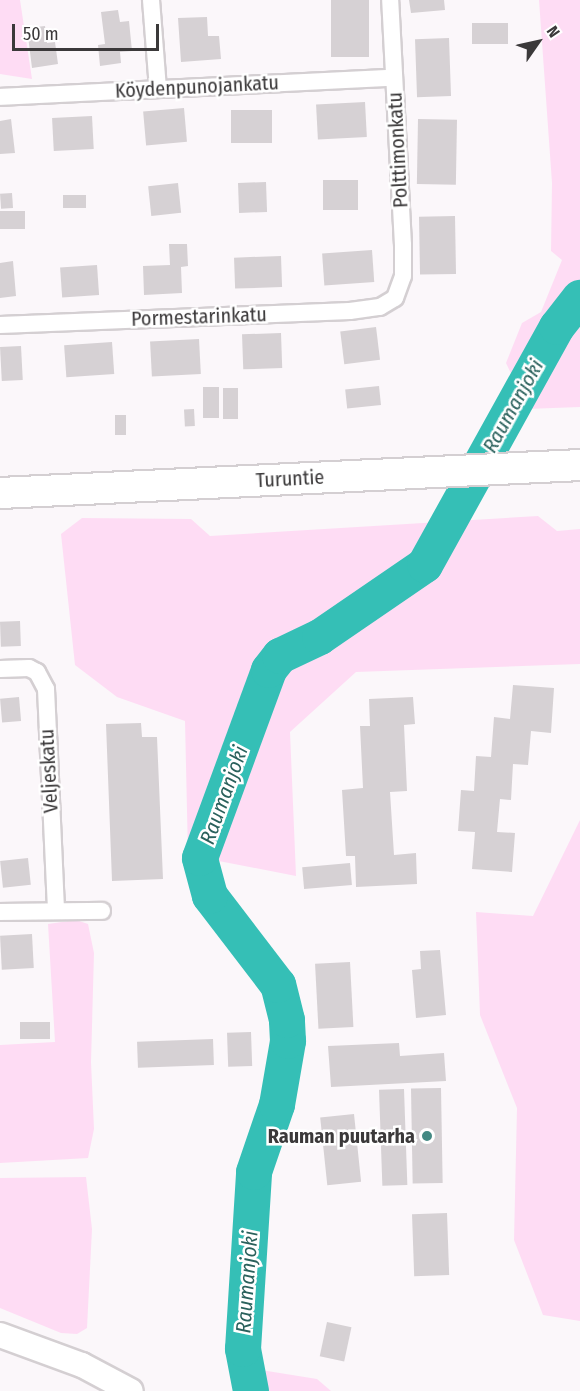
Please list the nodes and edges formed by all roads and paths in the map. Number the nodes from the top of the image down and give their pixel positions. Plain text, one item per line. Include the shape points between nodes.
1 (152, 0) edge
2 (390, 0) edge
3 (394, 78) junction
4 (158, 89) junction
5 (0, 97) edge
6 (395, 298) joint
7 (0, 324) edge
8 (580, 465) edge
9 (0, 493) edge
10 (0, 669) edge
11 (56, 910) junction
12 (102, 911) dead end
13 (0, 912) edge
14 (0, 1335) edge
15 (131, 1391) edge

1 - 4 street
2 - 3 street, Polttimonkatu
3 - 4 street, Köydenpunojankatu
3 - 6 street, Polttimonkatu via 403,245 403,276
4 - 5 street, Köydenpunojankatu
6 - 7 street, Pormestarinkatu via 380,307 350,310
8 - 9 highway, Turuntie
10 - 11 street, Veljeskatu via 29,668 37,672 46,689
11 - 12 street
11 - 13 street
14 - 15 main road via 82,1365

